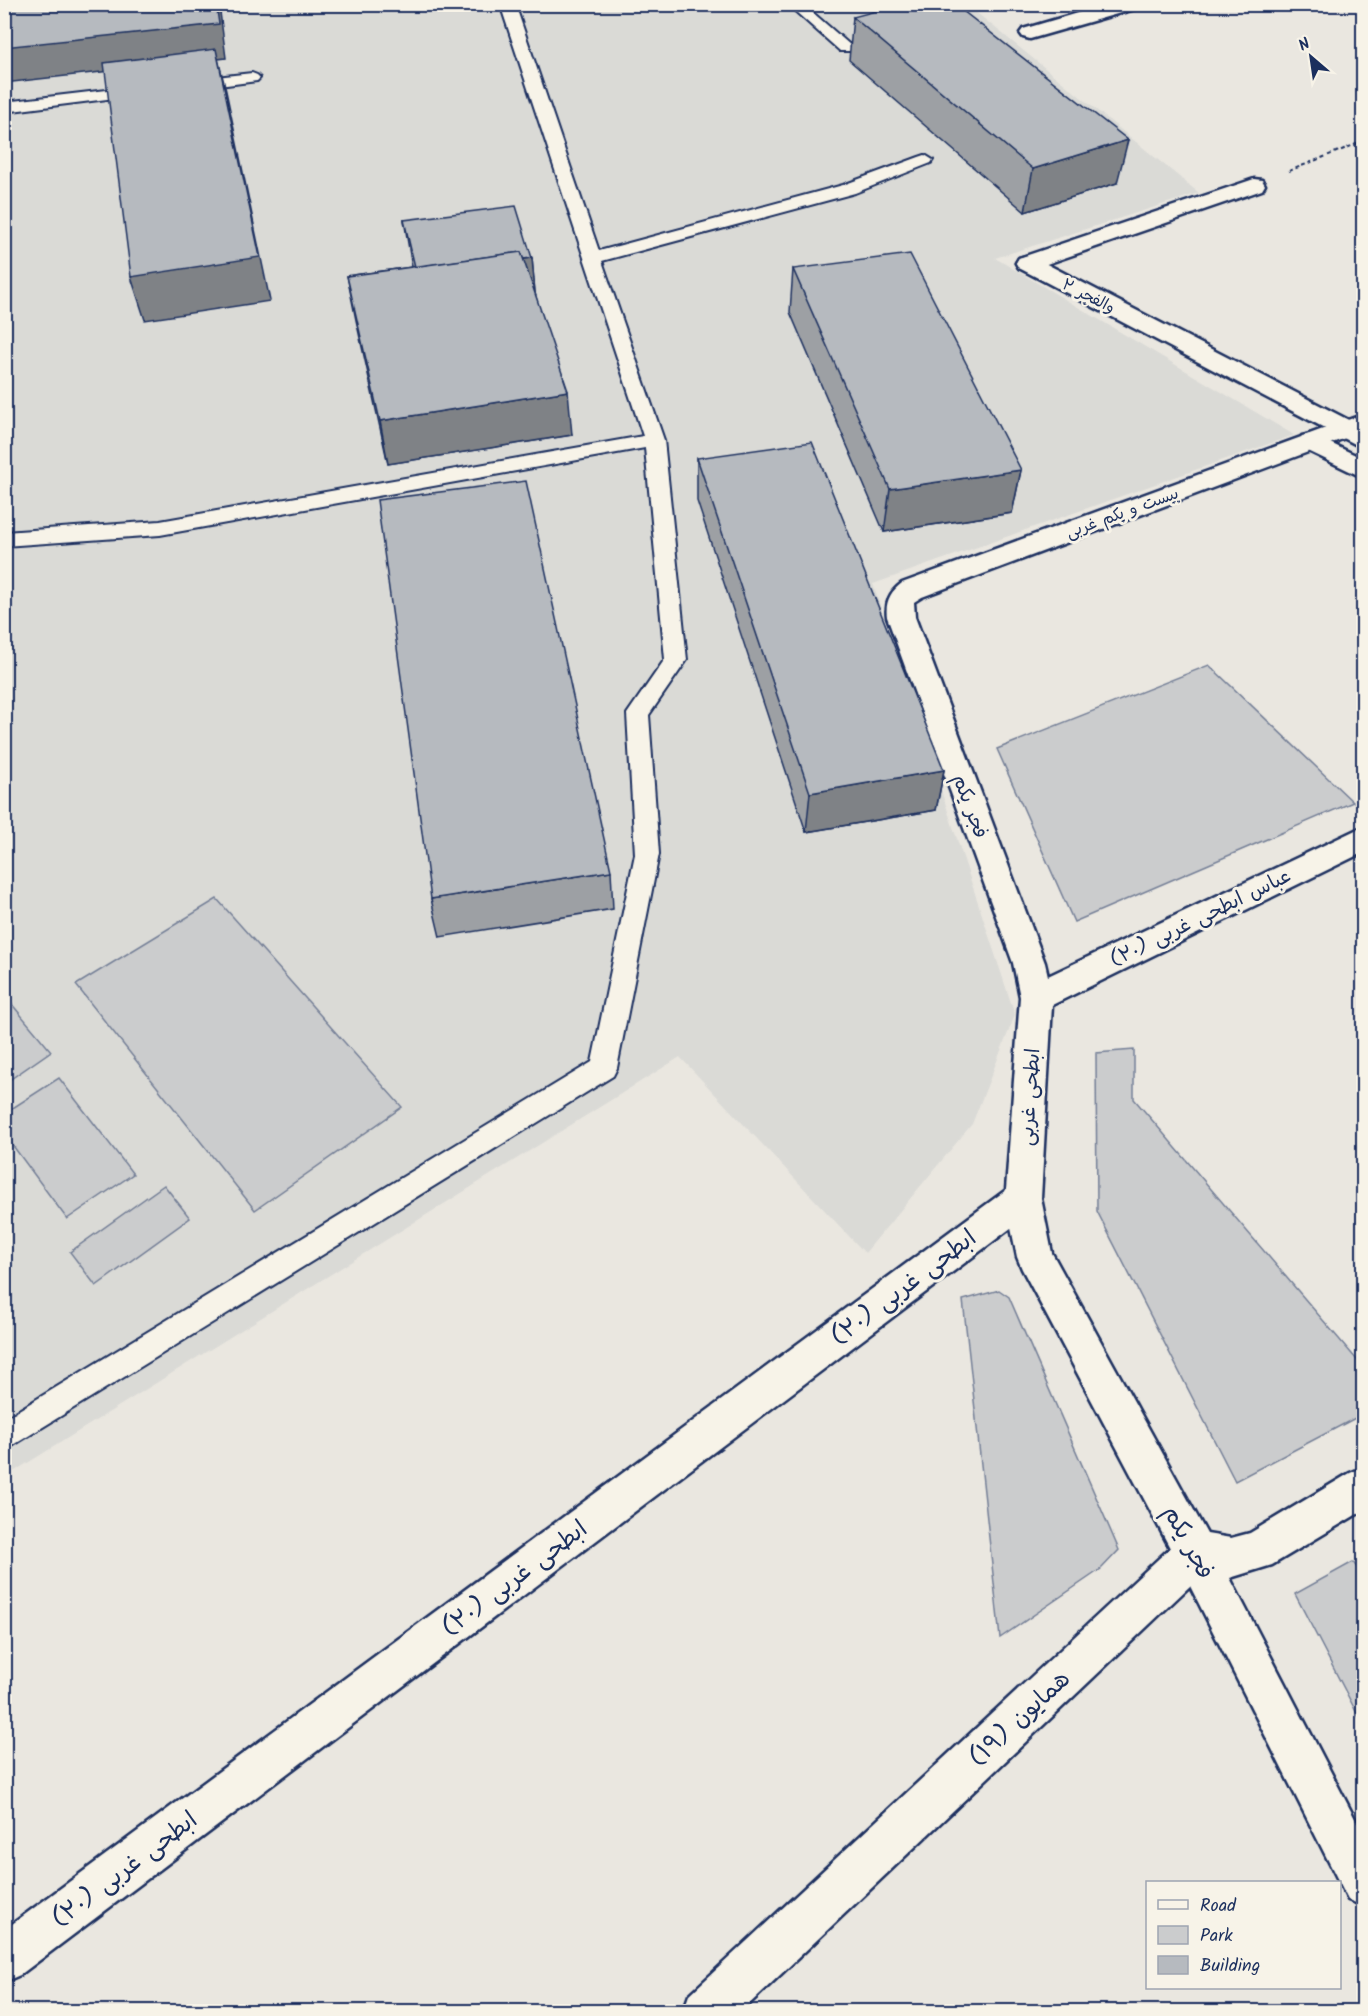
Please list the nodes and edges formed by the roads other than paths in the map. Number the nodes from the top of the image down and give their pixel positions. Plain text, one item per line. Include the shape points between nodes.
1 (507, 4) edge
2 (794, 4) edge
3 (1131, 4) edge
4 (1030, 33) dead end
5 (845, 48) dead end
6 (252, 78) dead end
7 (4, 107) edge
8 (925, 160) dead end
9 (1254, 185) road end
10 (593, 258) junction
11 (1358, 429) edge
12 (654, 441) junction
13 (1311, 442) junction
14 (1364, 470) edge
15 (4, 539) edge
16 (901, 616) joint
17 (1364, 838) edge
18 (1035, 997) junction
19 (1023, 1198) junction
20 (4, 1437) edge
21 (1364, 1487) edge
22 (1195, 1553) junction
23 (1364, 1884) edge
24 (4, 1959) edge
25 (706, 2012) edge

1 - 10 lane
2 - 5 lane
3 - 4 street
6 - 7 lane
8 - 10 lane via 849,189
9 - 11 street, والفجر ۲ via 1027,263
10 - 12 lane
11 - 13 street, بیست و یکم غربی
12 - 15 lane via 160,528
12 - 20 lane via 676,660 638,714 647,854 604,1068
13 - 14 street
13 - 16 street, بیست و یکم غربی via 912,590 899,603
16 - 18 street, فجر یکم via 1029,963
17 - 18 street, عباس ابطحی غربی (۲۰)
18 - 19 street, ابطحی غربی
19 - 22 street, فجر یکم via 1035,1257
19 - 24 street, ابطحی غربی (۲۰)
21 - 22 street via 1258,1551 1231,1558
22 - 23 street, فجر یکم
22 - 25 street, همایون (۱۹)

